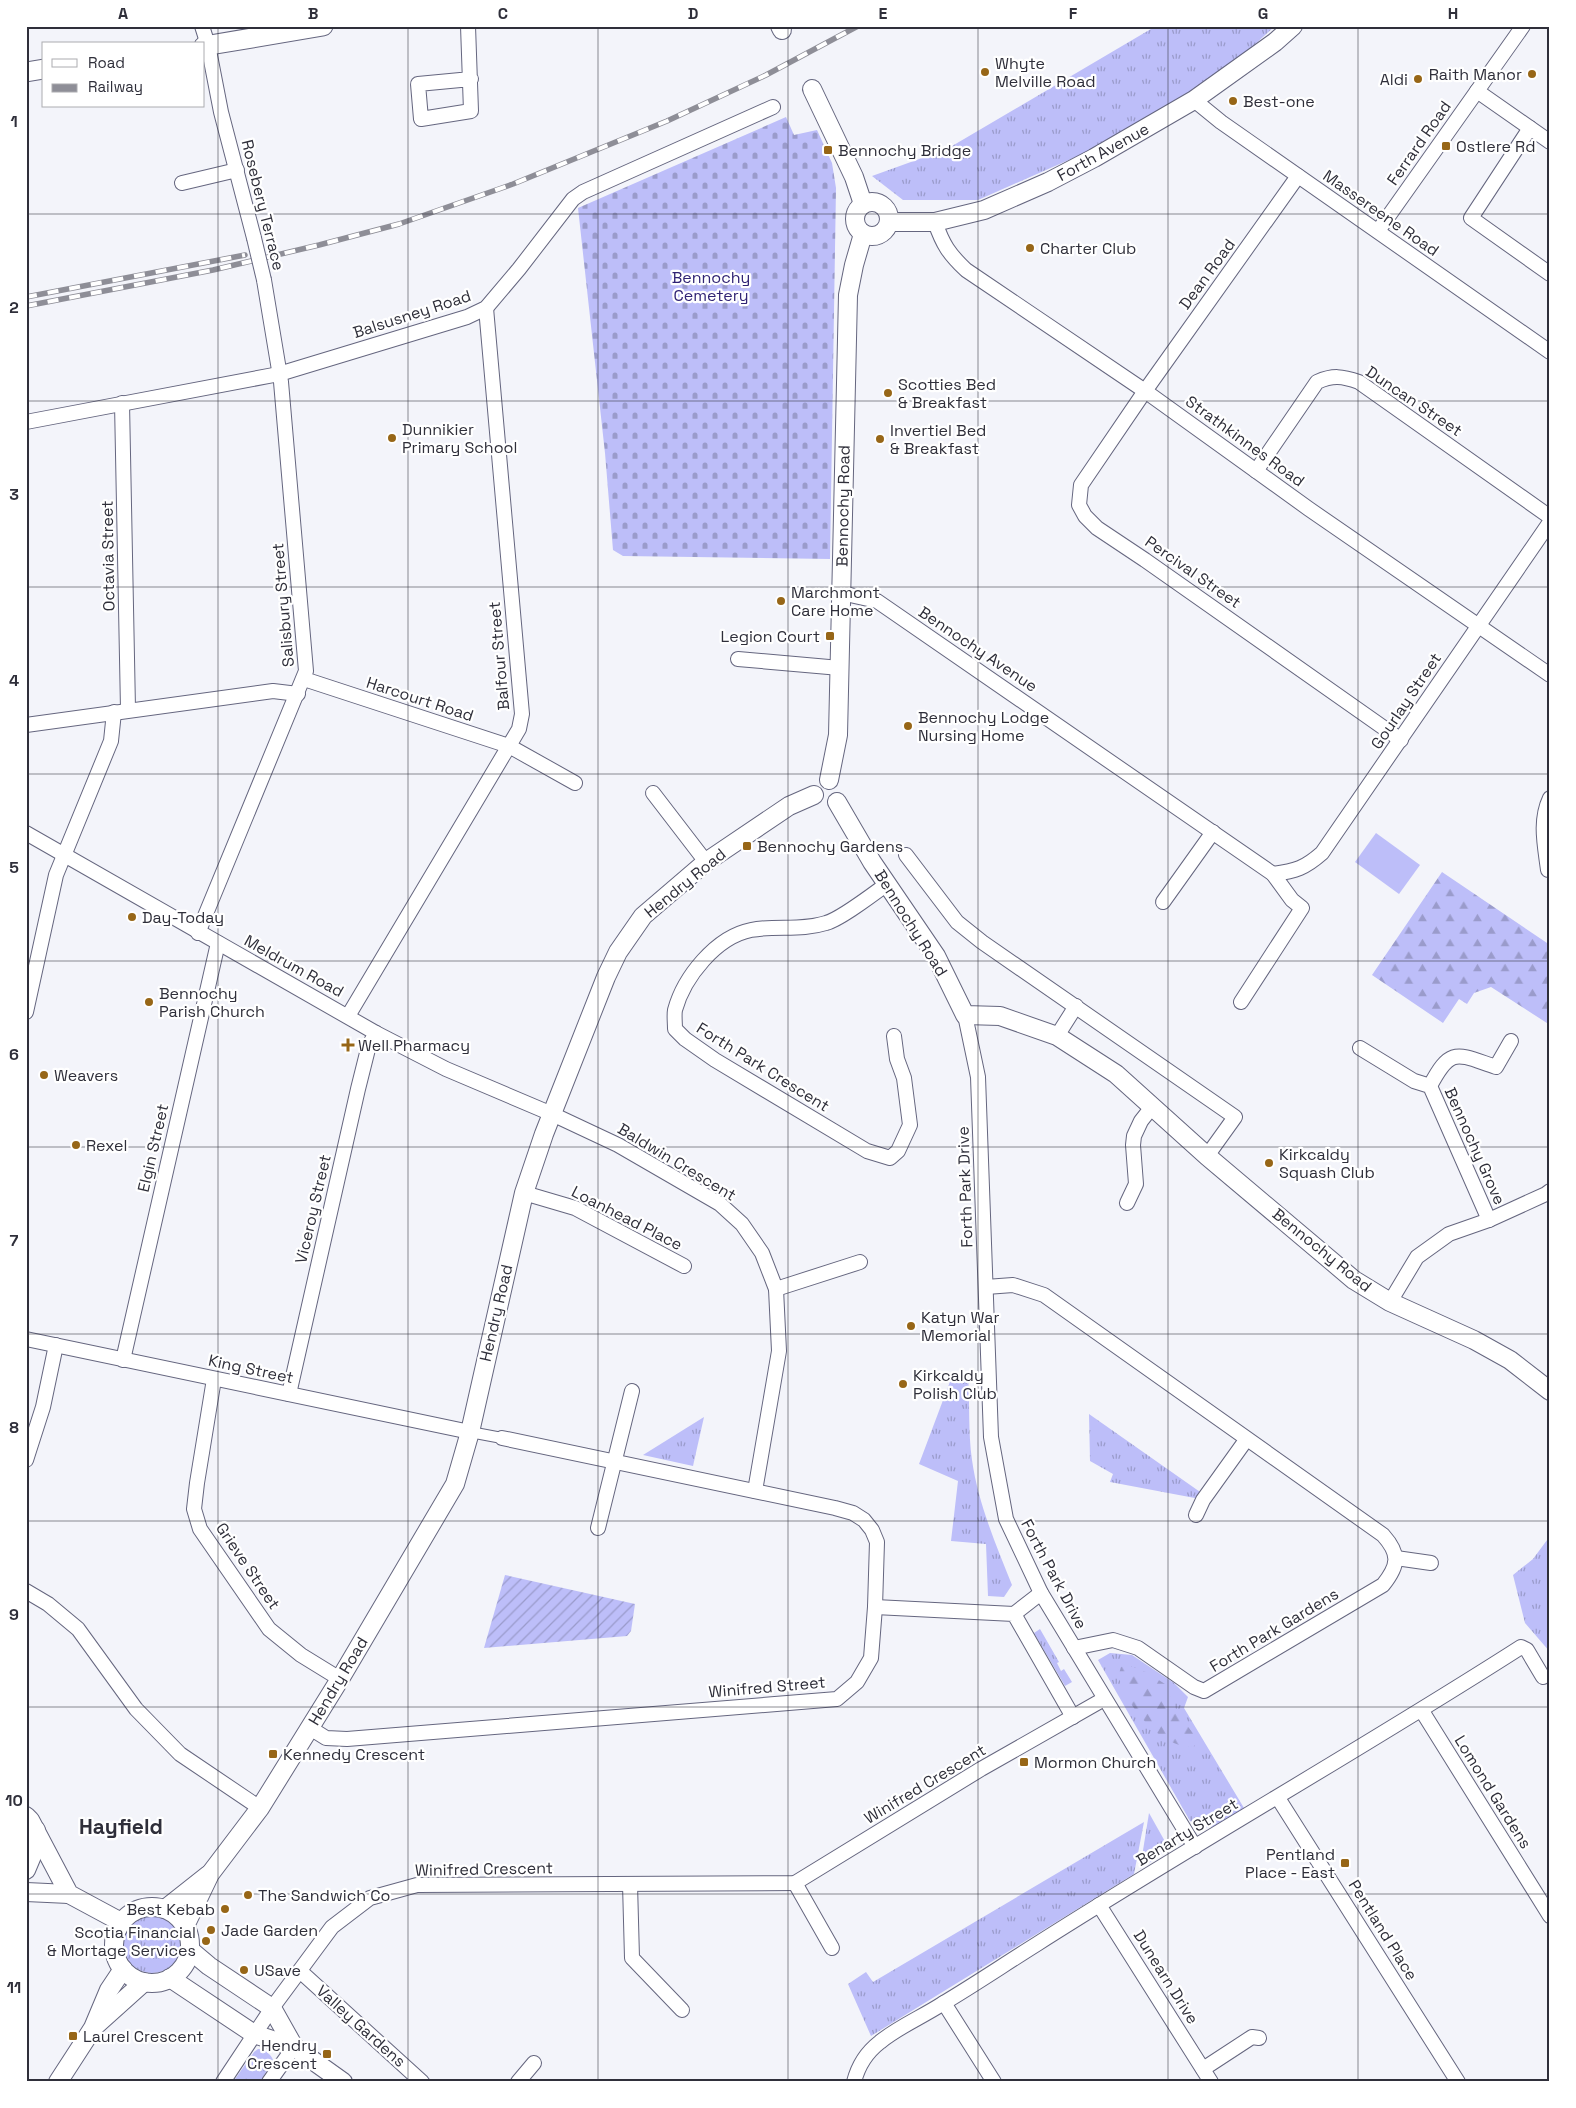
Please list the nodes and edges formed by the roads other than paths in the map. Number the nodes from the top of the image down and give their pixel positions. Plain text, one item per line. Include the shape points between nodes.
1 (202, 26) edge
2 (323, 26) edge
3 (468, 26) edge
4 (1293, 26) edge
5 (1523, 26) edge
6 (206, 46) edge
7 (42, 69) edge
8 (26, 72) edge
9 (471, 79) dead end
10 (812, 89) dead end
11 (1477, 91) junction
12 (1194, 100) junction
13 (773, 106) dead end
14 (1530, 128) junction
15 (1550, 142) edge
16 (237, 170) junction
17 (1298, 176) junction
18 (182, 183) dead end
19 (864, 204) junction
20 (889, 222) junction
21 (935, 222) junction
22 (1378, 232) junction
23 (863, 234) junction
24 (1550, 274) edge
25 (486, 308) junction
26 (1550, 352) edge
27 (279, 374) junction
28 (1145, 391) junction
29 (122, 402) junction
30 (26, 422) edge
31 (1256, 471) junction
32 (1550, 517) edge
33 (1550, 522) edge
34 (841, 593) junction
35 (1478, 625) junction
36 (738, 659) dead end
37 (840, 668) junction
38 (305, 675) junction
39 (1550, 675) edge
40 (298, 694) junction
41 (121, 711) junction
42 (26, 725) edge
43 (1401, 740) junction
44 (509, 746) junction
45 (829, 780) junction
46 (575, 783) dead end
47 (653, 793) dead end
48 (814, 795) junction
49 (1550, 798) edge
50 (837, 802) junction
51 (1213, 832) junction
52 (26, 834) edge
53 (63, 855) junction
54 (906, 855) dead end
55 (706, 862) junction
56 (1548, 870) dead end
57 (1273, 874) junction
58 (887, 884) junction
59 (1163, 902) dead end
60 (198, 932) junction
61 (218, 943) junction
62 (30, 971) edge
63 (1241, 1002) dead end
64 (1076, 1006) junction
65 (26, 1012) edge
66 (965, 1015) junction
67 (348, 1016) junction
68 (376, 1033) junction
69 (894, 1036) dead end
70 (1057, 1036) junction
71 (1511, 1041) dead end
72 (1360, 1048) dead end
73 (1430, 1086) junction
74 (1152, 1107) junction
75 (552, 1114) junction
76 (1207, 1156) junction
77 (1550, 1190) edge
78 (524, 1193) junction
79 (1127, 1203) dead end
80 (1489, 1220) junction
81 (860, 1262) dead end
82 (684, 1266) dead end
83 (986, 1287) junction
84 (776, 1288) junction
85 (1390, 1302) junction
86 (26, 1339) edge
87 (56, 1345) junction
88 (123, 1360) junction
89 (214, 1378) junction
90 (632, 1390) dead end
91 (1550, 1391) edge
92 (289, 1394) junction
93 (470, 1432) junction
94 (502, 1438) joint
95 (1246, 1440) junction
96 (26, 1460) edge
97 (614, 1461) junction
98 (755, 1491) junction
99 (1196, 1515) dead end
100 (598, 1528) dead end
101 (1396, 1558) junction
102 (1431, 1563) dead end
103 (26, 1591) edge
104 (1041, 1593) junction
105 (875, 1607) junction
106 (1014, 1614) junction
107 (1074, 1648) junction
108 (1543, 1677) dead end
109 (340, 1679) junction
110 (1104, 1699) junction
111 (1422, 1710) junction
112 (1073, 1717) junction
113 (310, 1728) junction
114 (1278, 1798) junction
115 (260, 1808) junction
116 (31, 1823) edge
117 (1194, 1847) junction
118 (26, 1870) edge
119 (210, 1874) junction
120 (796, 1883) junction
121 (630, 1884) junction
122 (26, 1892) edge
123 (69, 1894) junction
124 (1099, 1904) junction
125 (165, 1909) junction
126 (1550, 1916) edge
127 (121, 1922) junction
128 (185, 1926) junction
129 (832, 1948) dead end
130 (190, 1950) junction
131 (123, 1970) junction
132 (300, 1971) junction
133 (170, 1978) junction
134 (144, 1982) junction
135 (944, 2003) junction
136 (272, 2008) junction
137 (682, 2010) dead end
138 (93, 2028) junction
139 (254, 2034) junction
140 (1259, 2038) dead end
141 (294, 2047) junction
142 (534, 2063) dead end
143 (1203, 2069) junction
144 (58, 2082) edge
145 (222, 2082) edge
146 (269, 2082) edge
147 (343, 2082) edge
148 (422, 2082) edge
149 (518, 2082) edge
150 (854, 2082) edge
151 (994, 2082) edge
152 (1212, 2082) edge
153 (1458, 2082) edge

1 - 6 street, Rosebery Terrace
2 - 6 main road
3 - 9 street
4 - 12 street, Forth Avenue
5 - 11 street, Ferrard Road
6 - 16 street, Rosebery Terrace
7 - 8 main road
10 - 19 street
11 - 14 street
11 - 22 street, Ferrard Road
12 - 17 street, Massereene Road
12 - 21 street, Forth Avenue via 1048,182 984,210
13 - 25 street, Balsusney Road via 573,199
14 - 15 street
14 - 24 street via 1470,218
16 - 18 street
16 - 27 street, Rosebery Terrace, bridge via 264,280
17 - 22 street, Massereene Road
17 - 28 street, Dean Road
19 - 20 street via 874,202 884,206
19 - 23 street via 856,211 855,221
20 - 21 street, Forth Avenue
20 - 23 street via 879,235
21 - 28 street, Strathkinnes Road via 951,256 966,270
22 - 26 street, Massereene Road
23 - 34 street, Bennochy Road via 848,296
25 - 27 street, Balsusney Road via 467,317
25 - 44 street, Balfour Street via 522,714 519,729
27 - 29 street, Balsusney Road
27 - 38 street, Salisbury Street
28 - 31 street, Strathkinnes Road
28 - 43 street, Percival Street via 1081,485 1080,505 1085,516 1097,528
29 - 30 street, Balsusney Road
29 - 41 street, Octavia Street
31 - 32 street, Duncan Street via 1317,382 1330,376 1344,376 1359,382
31 - 35 street, Strathkinnes Road
33 - 35 street, Gourlay Street
34 - 37 street, Bennochy Road
34 - 51 street, Bennochy Avenue via 877,601
35 - 39 street, Strathkinnes Road
35 - 43 street, Gourlay Street
36 - 37 street
37 - 45 street, Bennochy Road via 838,735
38 - 40 street, Salisbury Street
38 - 44 street, Harcourt Road
40 - 41 street via 273,691
40 - 60 street, Salisbury Street
41 - 42 street
41 - 53 street, Octavia Street
43 - 57 street, Gourlay Street via 1322,853 1308,865
44 - 46 street, Harcourt Road
44 - 67 street, Balfour Street
45 - 48 street via 818,784
45 - 50 street via 839,787
47 - 55 street
48 - 50 street via 825,806
48 - 55 street, Hendry Road via 789,806
49 - 56 street via 1543,832
50 - 58 street, Bennochy Road
51 - 57 street, Bennochy Avenue
51 - 59 street
52 - 53 street, Meldrum Road
53 - 60 street, Meldrum Road
53 - 62 street, Octavia Street
54 - 64 street, Bennochy Road via 956,922
55 - 75 street, Hendry Road via 643,916 618,952
57 - 63 street, Bennochy Avenue via 1292,900 1305,903
58 - 66 street, Bennochy Road via 936,956
58 - 69 street, Forth Park Crescent via 828,923 807,928 750,930 720,943 703,960 686,985 675,1011 675,1029 715,1060 867,1151 890,1158 898,1151 910,1125
60 - 61 street, Meldrum Road
61 - 67 street, Meldrum Road
61 - 88 street, Elgin Street
62 - 65 street, Octavia Street
64 - 70 street
64 - 76 street, Bennochy Road via 1235,1117
66 - 70 street, Bennochy Road via 1000,1016
66 - 83 street, Forth Park Drive via 978,1077
67 - 68 street, Meldrum Road
68 - 75 street, Meldrum Road via 446,1068
68 - 92 street, Viceroy Street via 369,1045 358,1089
70 - 74 street, Bennochy Road via 1116,1074
71 - 73 street, Bennochy Grove via 1496,1067 1461,1056 1449,1058 1440,1066
72 - 73 street, Bennochy Grove via 1414,1081
73 - 80 street, Bennochy Grove
74 - 76 street, Bennochy Road
74 - 79 street via 1140,1121 1134,1136 1136,1184
75 - 78 street, Hendry Road
75 - 84 street, Baldwin Crescent via 618,1145 720,1204 742,1224 762,1253
76 - 85 street, Bennochy Road via 1354,1280
77 - 80 street
78 - 82 street, Loanhead Place via 575,1208
78 - 93 street, Hendry Road
80 - 85 street via 1449,1234 1417,1257
81 - 84 street
83 - 95 street via 1013,1285 1044,1295
83 - 104 street, Forth Park Drive via 991,1437 1006,1519
84 - 98 street, Baldwin Crescent via 780,1351
85 - 91 street, Bennochy Road via 1510,1360
86 - 87 street, King Street
87 - 88 street, King Street
87 - 96 street via 43,1407
88 - 89 street, King Street
89 - 92 street, King Street
89 - 109 street, Grieve Street via 194,1509 200,1529 269,1629 300,1654
90 - 97 street
92 - 93 street, King Street
93 - 94 street
93 - 109 street, Hendry Road via 455,1484
94 - 97 street, Winifred Street
95 - 99 street
95 - 101 street via 1383,1536 1393,1546
97 - 98 street, Winifred Street
97 - 100 street
98 - 105 street, Winifred Street via 835,1508 864,1520 877,1542
101 - 102 street
101 - 107 street, Forth Park Gardens via 1392,1573 1383,1585 1204,1691 1138,1648 1113,1640
103 - 115 street via 78,1629 136,1708 180,1754
104 - 106 street
104 - 107 street, Forth Park Drive
105 - 106 street
105 - 113 street, Winifred Street via 871,1658 857,1682 837,1700 347,1739 326,1738
106 - 112 street
107 - 110 street, Forth Park Drive
108 - 111 street, Benarty Street via 1527,1650 1521,1647
109 - 113 street, Hendry Road
110 - 112 street, Winifred Crescent
110 - 117 street, Forth Park Drive
111 - 114 street, Benarty Street
111 - 126 street, Lomond Gardens
112 - 120 street, Winifred Crescent via 981,1769
113 - 115 street, Hendry Road
114 - 117 street, Benarty Street
114 - 153 street, Pentland Place
115 - 119 street, Hendry Road
116 - 118 street via 34,1851
116 - 123 street
117 - 124 street, Benarty Street
119 - 125 street, Hendry Road
119 - 128 street, Hendry Road
120 - 121 street, Winifred Crescent
120 - 129 street
121 - 132 street, Winifred Crescent via 417,1885 370,1898 332,1927
121 - 137 street via 632,1958
122 - 123 street
123 - 127 street
124 - 135 street, Benarty Street
124 - 143 street, Dunearn Drive
125 - 127 street via 141,1908
125 - 128 street
127 - 131 street via 114,1946
128 - 130 street
130 - 133 street via 180,1971
130 - 136 street
131 - 134 street
131 - 138 street via 109,1990
132 - 136 street, Winifred Crescent
132 - 148 street, Valley Gardens
133 - 134 street
133 - 139 street
134 - 138 street
135 - 150 street, Benarty Street via 880,2042 858,2068
135 - 151 street
136 - 139 street, Winifred Crescent
136 - 141 street
138 - 144 street
139 - 141 street
139 - 145 street, Winifred Crescent
140 - 143 street via 1252,2037
141 - 146 street
141 - 147 street
142 - 149 street
143 - 152 street, Dunearn Drive

